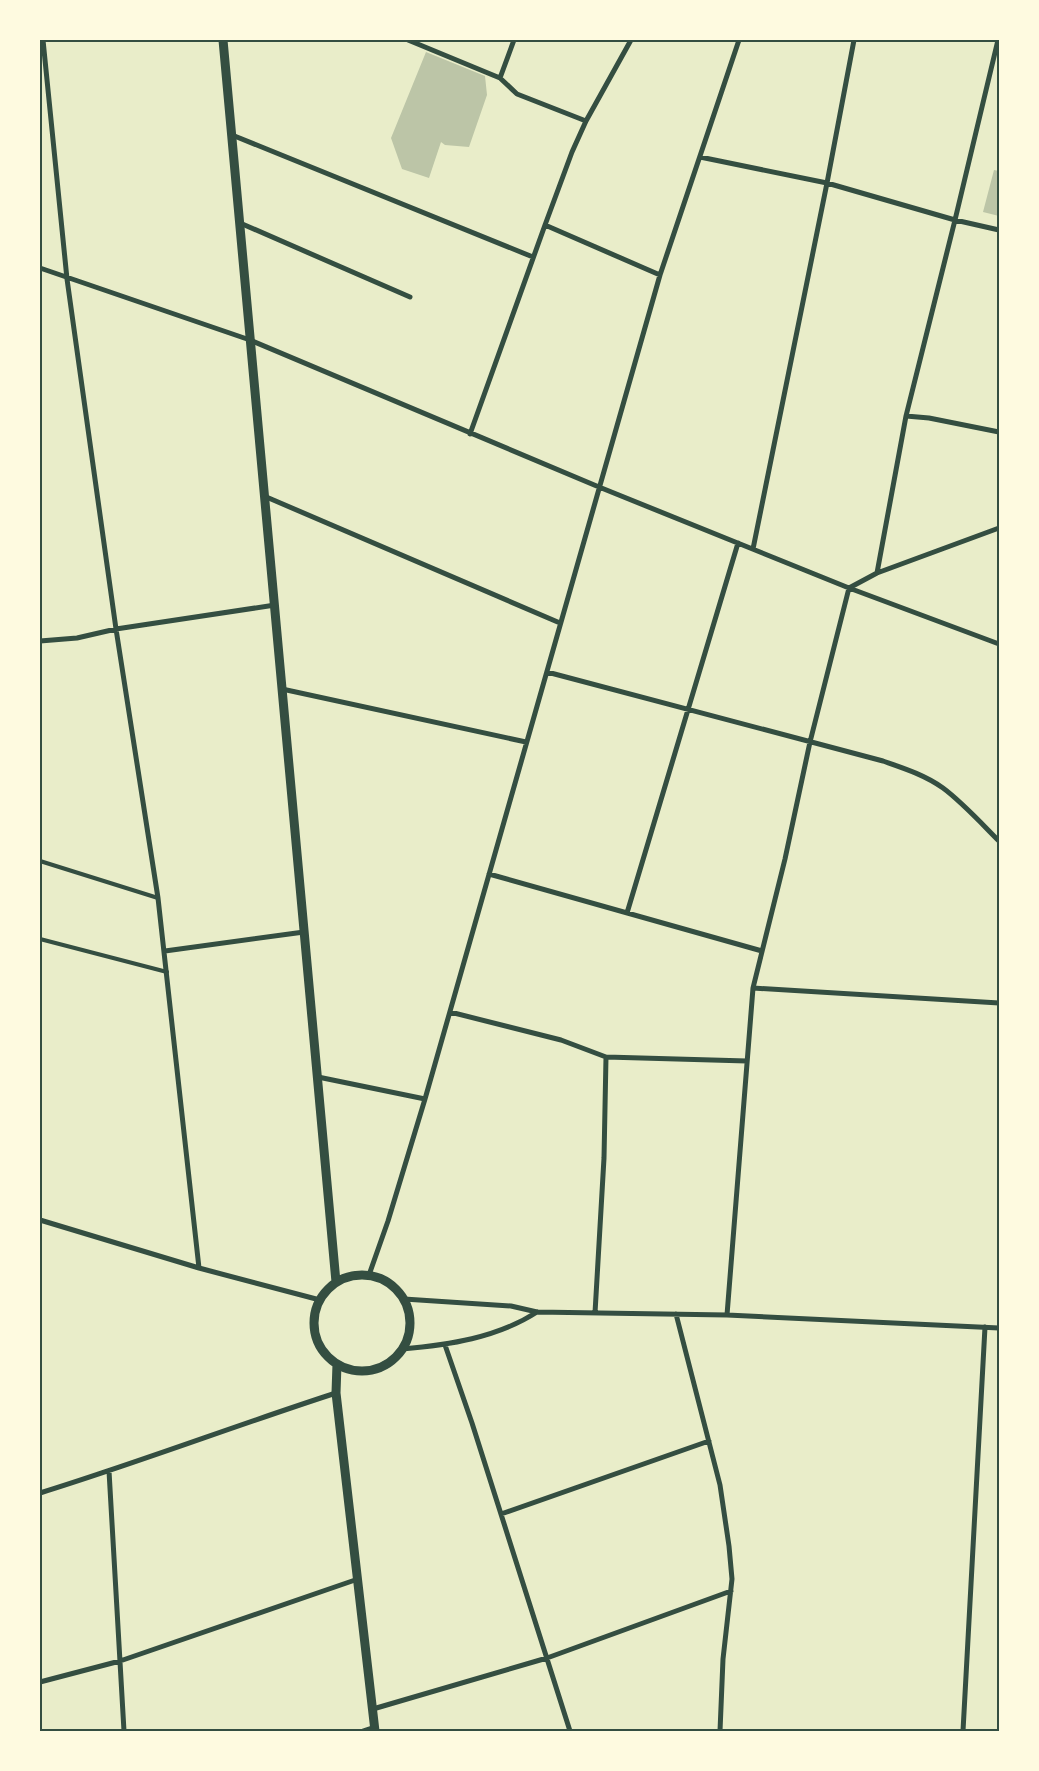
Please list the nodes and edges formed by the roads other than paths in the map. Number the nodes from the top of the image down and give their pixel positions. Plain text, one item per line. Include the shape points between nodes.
1 (43, 40) edge
2 (223, 40) edge
3 (408, 40) edge
4 (514, 40) edge
5 (631, 40) edge
6 (739, 40) edge
7 (854, 40) edge
8 (998, 40) edge
9 (500, 78) junction
10 (586, 120) junction
11 (232, 135) junction
12 (700, 157) junction
13 (827, 183) junction
14 (955, 220) junction
15 (240, 224) junction
16 (545, 225) junction
17 (999, 230) edge
18 (533, 257) junction
19 (40, 268) edge
20 (660, 275) junction
21 (67, 279) junction
22 (410, 297) dead end
23 (250, 340) junction
24 (906, 416) junction
25 (999, 432) edge
26 (470, 434) junction
27 (599, 487) junction
28 (264, 496) junction
29 (999, 528) edge
30 (738, 543) junction
31 (753, 549) junction
32 (877, 573) junction
33 (849, 588) junction
34 (275, 605) junction
35 (560, 623) junction
36 (116, 629) junction
37 (40, 641) edge
38 (999, 644) edge
39 (547, 672) junction
40 (282, 689) junction
41 (688, 710) junction
42 (526, 742) junction
43 (810, 742) junction
44 (999, 841) edge
45 (40, 861) edge
46 (489, 874) junction
47 (158, 898) junction
48 (628, 913) junction
49 (304, 932) junction
50 (40, 939) edge
51 (165, 951) junction
52 (762, 951) junction
53 (167, 972) junction
54 (753, 988) junction
55 (999, 1003) edge
56 (450, 1012) junction
57 (606, 1057) junction
58 (747, 1061) junction
59 (318, 1077) junction
60 (425, 1099) junction
61 (40, 1220) edge
62 (199, 1268) junction
63 (369, 1275) junction
64 (336, 1282) junction
65 (404, 1299) junction
66 (320, 1300) junction
67 (538, 1312) junction
68 (595, 1313) junction
69 (676, 1314) junction
70 (727, 1315) junction
71 (985, 1327) junction
72 (999, 1328) edge
73 (445, 1345) junction
74 (402, 1349) junction
75 (337, 1364) junction
76 (336, 1393) junction
77 (709, 1441) junction
78 (109, 1471) junction
79 (40, 1493) edge
80 (501, 1514) junction
81 (358, 1579) junction
82 (731, 1591) junction
83 (547, 1658) junction
84 (120, 1661) junction
85 (40, 1682) edge
86 (372, 1709) junction
87 (375, 1729) edge
88 (124, 1731) edge
89 (363, 1731) edge
90 (570, 1731) edge
91 (720, 1731) edge
92 (963, 1731) edge

1 - 21 street
2 - 11 street
3 - 9 street
4 - 9 street
5 - 10 street
6 - 12 street
7 - 13 street
8 - 14 street
9 - 10 street via 517,94
10 - 16 street
11 - 15 street
11 - 18 street
12 - 13 street
12 - 20 street
13 - 14 street
13 - 31 street
14 - 17 street
14 - 24 street
15 - 22 street
15 - 23 street
16 - 18 street
16 - 20 street
18 - 26 street
19 - 21 street
20 - 27 street
21 - 23 street
21 - 36 street
23 - 26 street
23 - 28 street
24 - 25 street
24 - 32 street
26 - 27 street
27 - 30 street
27 - 35 street
28 - 34 street
28 - 35 street
29 - 32 street
30 - 31 street
30 - 41 street
31 - 33 street
32 - 33 street
33 - 38 street
33 - 43 street
34 - 36 street
34 - 40 street
35 - 39 street
36 - 37 street via 77,638
36 - 47 street
39 - 41 street
39 - 42 street
40 - 42 street
40 - 49 street
41 - 43 street
41 - 48 street
42 - 46 street
43 - 44 street via 883,760 921,775 942,788
43 - 52 street
45 - 47 lane
46 - 48 street
46 - 56 street
47 - 51 street
48 - 52 street
49 - 51 street
49 - 59 street
50 - 53 lane
51 - 53 street
52 - 54 street
53 - 62 street
54 - 55 street
54 - 58 street
56 - 57 street via 561,1040
56 - 60 street
57 - 58 street
57 - 68 street
58 - 70 street
59 - 60 street
59 - 64 street
60 - 63 street
61 - 62 street
62 - 66 street
63 - 64 street via 346,1277
63 - 65 street via 395,1287
64 - 66 street
65 - 67 street via 511,1306
65 - 74 street via 410,1324
66 - 75 street via 316,1311 316,1335 328,1356
67 - 68 street
67 - 73 street via 521,1323
68 - 69 street
69 - 70 street
69 - 77 street
70 - 71 street
71 - 72 street
71 - 92 street
73 - 74 street
73 - 80 street
74 - 75 street via 384,1365 372,1369 360,1371
75 - 76 street
76 - 78 street
76 - 81 street
77 - 80 street
77 - 82 street via 726,1519
78 - 79 street
78 - 84 street
80 - 83 street
81 - 84 street
81 - 86 street
82 - 83 street
82 - 91 street via 723,1659
83 - 86 street
83 - 90 street
84 - 85 street
84 - 88 street
86 - 87 street
87 - 89 street

